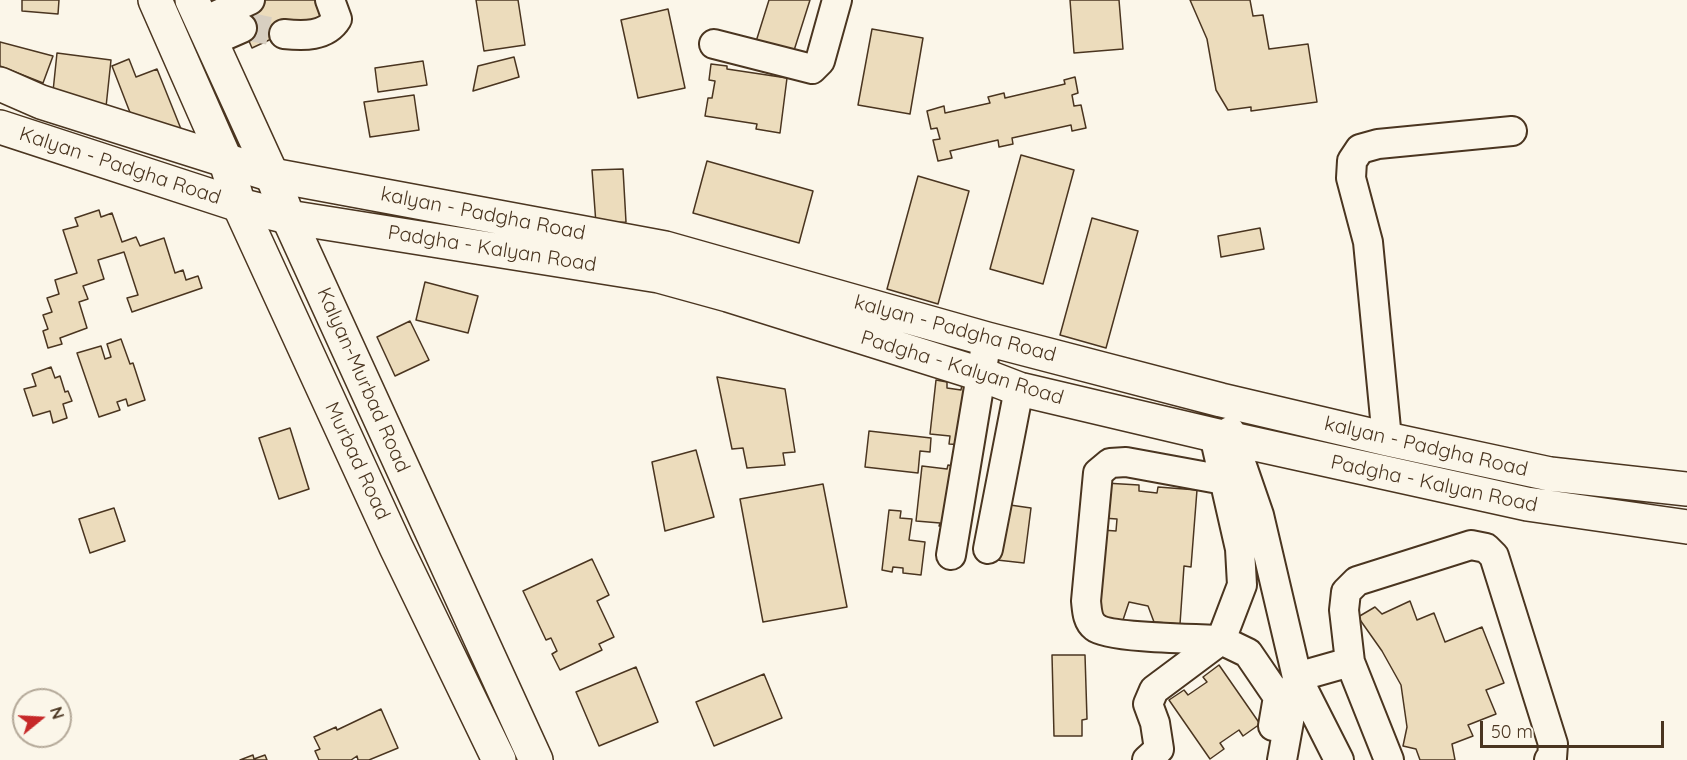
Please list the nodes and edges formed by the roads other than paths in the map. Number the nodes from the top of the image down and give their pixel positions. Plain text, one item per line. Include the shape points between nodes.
1 (155, 0) edge
2 (250, 0) tunnel mouth
3 (330, 0) edge
4 (837, 0) edge
5 (205, 30) edge
6 (244, 34) tunnel mouth
7 (284, 34) tunnel mouth
8 (714, 44) dead end
9 (0, 84) edge
10 (41, 102) junction
11 (1512, 131) dead end
12 (15, 133) edge
13 (225, 159) junction
14 (272, 175) junction
15 (239, 205) junction
16 (288, 217) junction
17 (662, 262) junction
18 (823, 309) junction
19 (987, 339) junction
20 (980, 374) junction
21 (1019, 389) junction
22 (1221, 400) junction
23 (1223, 437) junction
24 (1387, 439) junction
25 (1550, 474) junction
26 (1224, 480) junction
27 (1687, 489) edge
28 (1545, 508) junction
29 (1687, 527) edge
30 (988, 549) dead end
31 (951, 555) dead end
32 (1221, 640) junction
33 (1350, 662) junction
34 (1297, 677) junction
35 (531, 758) edge
36 (498, 760) edge
37 (1147, 760) edge
38 (1264, 760) edge
39 (1282, 760) edge
40 (1339, 760) edge
41 (1389, 760) edge
42 (1549, 760) edge

1 - 13 main road, Murbad Road
2 - 5 street
3 - 7 street via 337,19 332,27 306,36
4 - 8 street via 820,61 812,69
5 - 6 street
5 - 14 main road, Kalyan-Murbad Road
9 - 10 main road, Kalyan - Padgha Road
10 - 12 main road
10 - 13 main road, Kalyan - Padgha Road
11 - 24 street via 1378,144 1360,149 1352,161 1351,178 1368,242
12 - 15 main road, Kalyan - Padgha Road
13 - 14 main road, kalyan - Padgha Road
13 - 15 main road, Murbad Road
14 - 16 main road, Kalyan-Murbad Road
14 - 17 main road, kalyan - Padgha Road
15 - 16 main road, Padgha - Kalyan Road
15 - 36 main road, Murbad Road
16 - 17 main road, Padgha - Kalyan Road
16 - 35 main road, Kalyan-Murbad Road
17 - 18 main road, kalyan - Padgha Road
18 - 19 main road, kalyan - Padgha Road
18 - 20 main road, Padgha - Kalyan Road
19 - 20 street
19 - 22 main road, kalyan - Padgha Road
20 - 21 main road, Padgha - Kalyan Road
20 - 31 street
21 - 23 main road, Padgha - Kalyan Road
21 - 30 street
22 - 23 street
22 - 24 main road, kalyan - Padgha Road
23 - 26 street
23 - 28 main road, Padgha - Kalyan Road
23 - 34 street via 1259,515
24 - 25 main road, kalyan - Padgha Road
25 - 27 main road, kalyan - Padgha Road
25 - 28 main road
26 - 32 street via 1240,549 1242,585
26 - 32 street via 1126,462 1110,463 1098,472 1086,601 1088,618 1095,628 1114,633
28 - 29 main road, Padgha - Kalyan Road
32 - 37 street via 1154,690 1148,704 1159,749
32 - 38 street via 1248,653 1278,697
33 - 34 street
33 - 41 street
33 - 42 street via 1344,610 1346,592 1357,581 1471,545 1486,548 1494,556 1553,744
34 - 39 street
34 - 40 street

